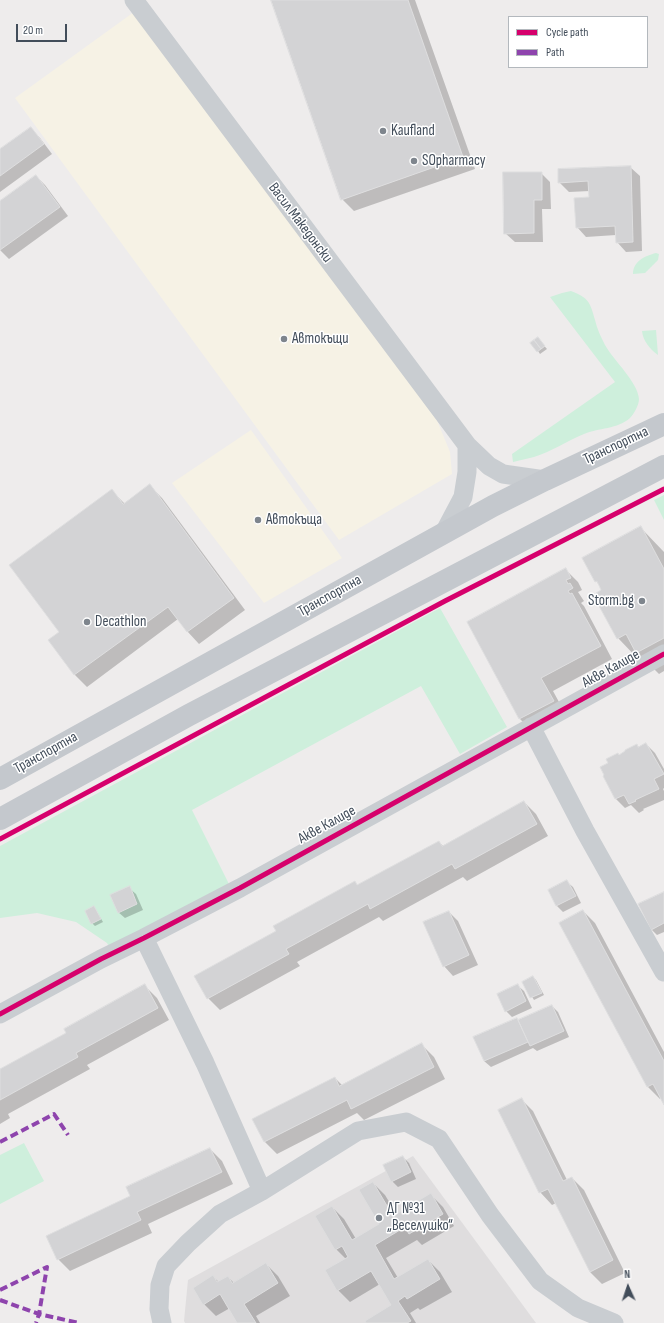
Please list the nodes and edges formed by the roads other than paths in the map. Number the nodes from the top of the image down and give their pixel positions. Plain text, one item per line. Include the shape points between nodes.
1 (134, 0) edge
2 (664, 424) edge
3 (467, 445) junction
4 (664, 466) edge
5 (545, 480) junction
6 (444, 533) junction
7 (664, 654) edge
8 (531, 727) junction
9 (0, 779) edge
10 (0, 819) edge
11 (144, 938) junction
12 (664, 972) edge
13 (0, 1014) edge
14 (262, 1191) junction
15 (162, 1323) edge
16 (614, 1323) edge

1 - 3 street, Васил Македонски
2 - 5 main road, Транспортна
3 - 5 street, Васил Македонски via 489,466 503,474
3 - 6 street via 467,472 463,497
4 - 10 main road via 189,715
5 - 6 main road, Транспортна
6 - 9 main road, Транспортна
7 - 8 street, Акве Калиде
8 - 11 street, Акве Калиде
8 - 12 street via 588,837
11 - 13 street, Акве Калиде
11 - 14 street via 205,1063
14 - 15 street via 220,1214 166,1266 160,1285 159,1309
14 - 16 street via 358,1131 406,1122 439,1139 490,1215 540,1281 578,1308

